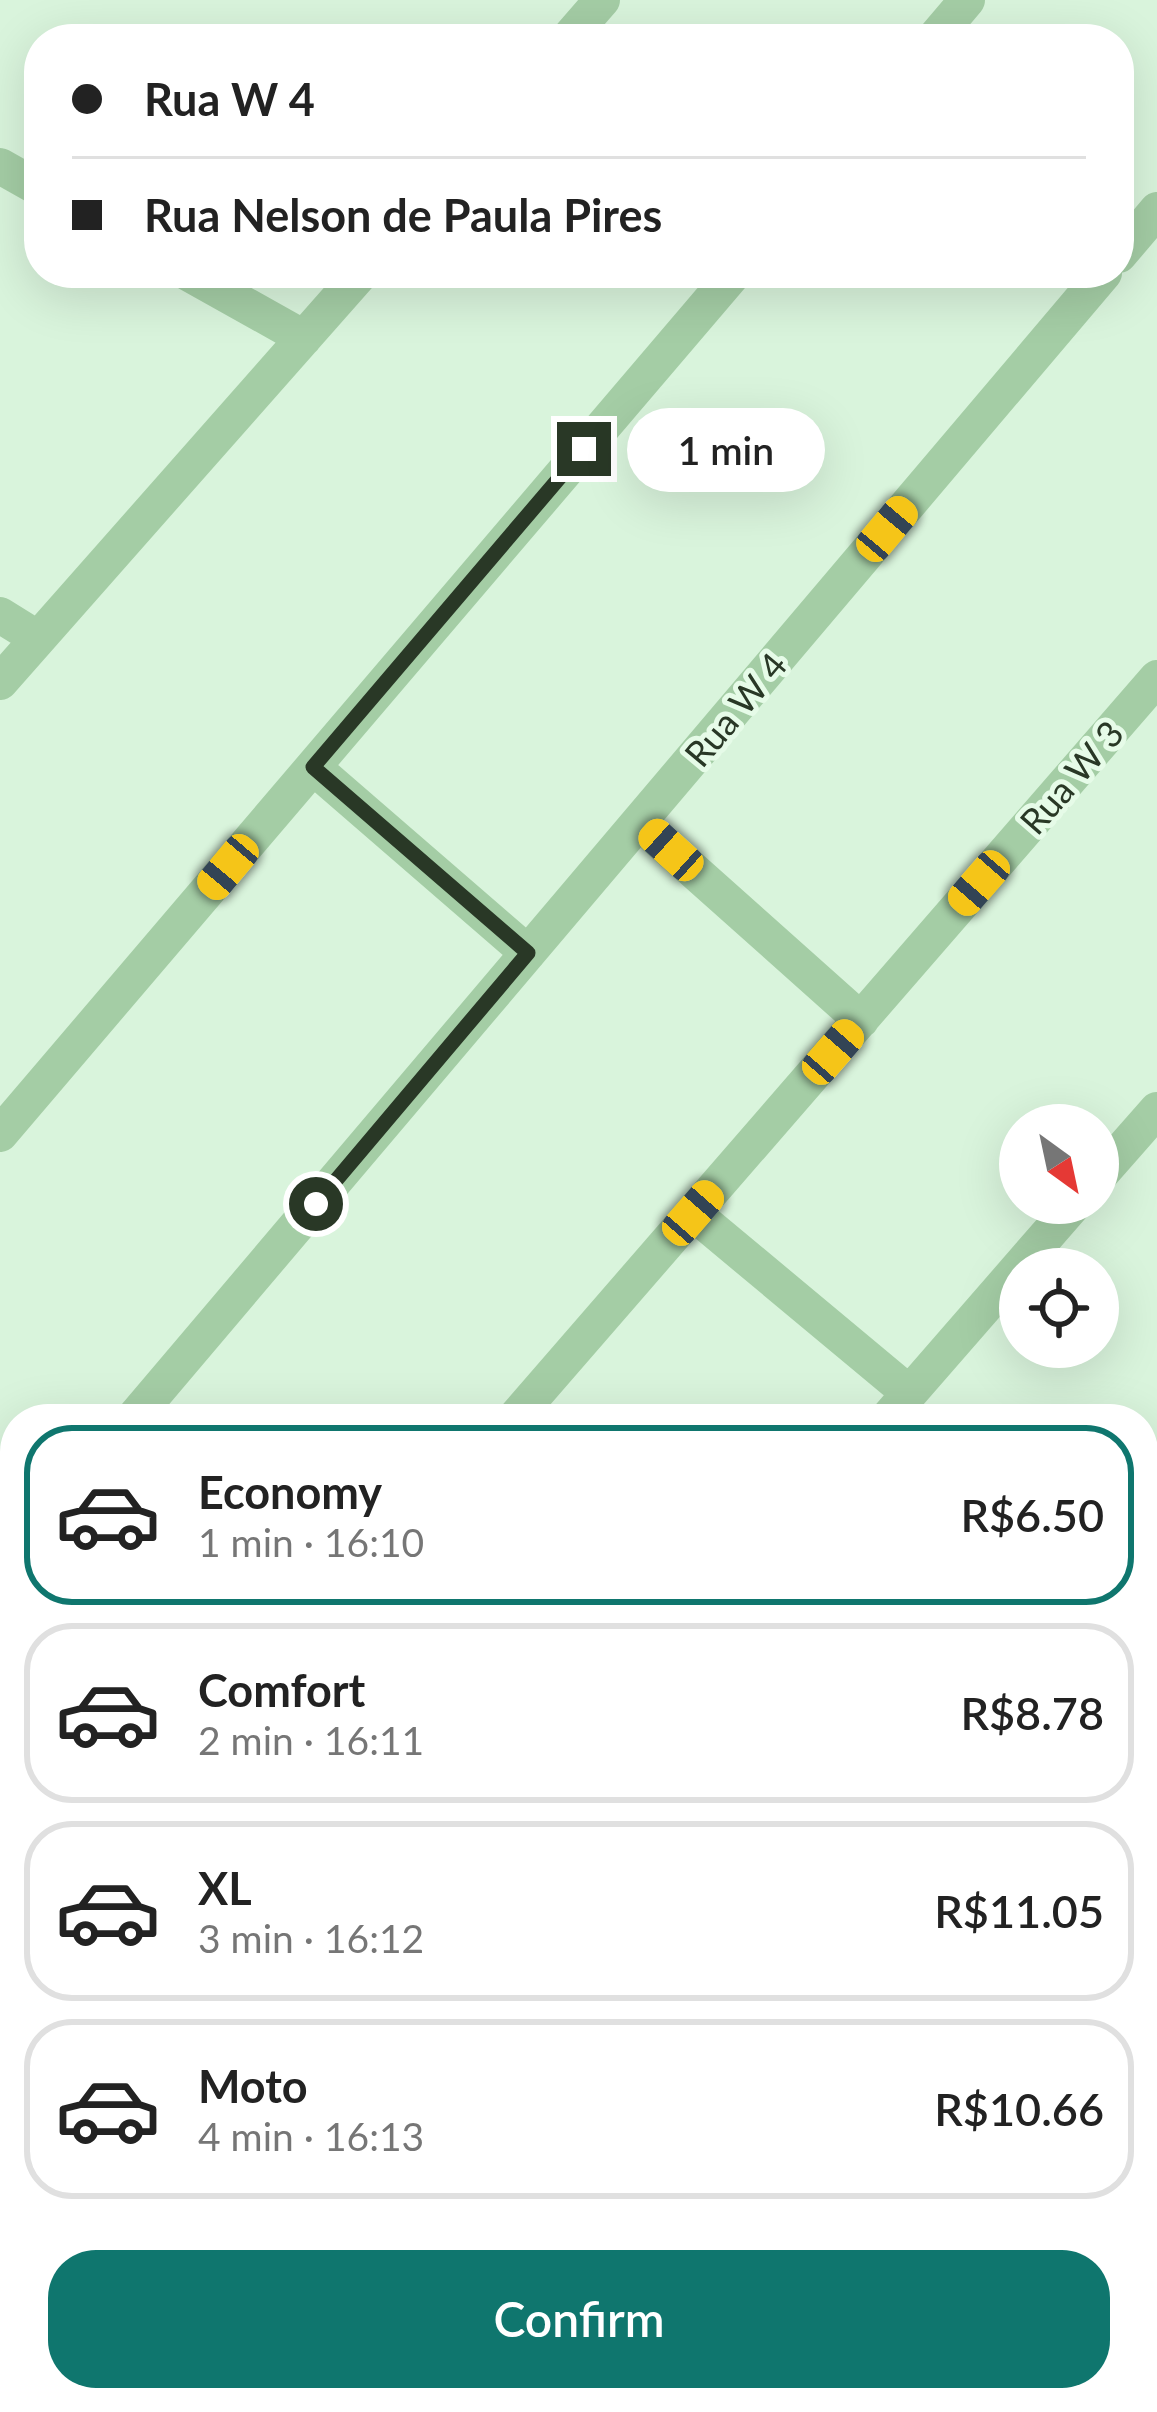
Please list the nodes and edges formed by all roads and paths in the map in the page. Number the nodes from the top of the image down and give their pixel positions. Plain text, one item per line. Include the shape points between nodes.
1 (602, 0) edge
2 (967, 0) edge
3 (581, 24) edge
4 (947, 24) edge
5 (1157, 210) edge
6 (1134, 237) edge
7 (215, 288) edge
8 (349, 288) edge
9 (721, 288) edge
10 (1091, 288) edge
11 (304, 338) junction
12 (0, 615) edge
13 (38, 638) junction
14 (1157, 678) edge
15 (0, 682) edge
16 (313, 767) junction
17 (639, 822) junction
18 (528, 953) junction
19 (861, 1020) junction
20 (1157, 1110) edge
21 (0, 1134) edge
22 (1119, 1153) edge
23 (693, 1213) junction
24 (1058, 1224) edge
25 (147, 1404) edge
26 (527, 1404) edge
27 (896, 1404) edge
28 (900, 1404) edge

1 - 3 street
2 - 4 street
5 - 6 street
7 - 11 street
8 - 11 street
9 - 16 street
10 - 17 street, Rua W 4
11 - 13 street
12 - 13 street
13 - 15 street
14 - 19 street, Rua W 3
16 - 18 street
16 - 21 street
17 - 18 street, Rua W 4
17 - 19 street
18 - 25 street, Rua W 4
19 - 23 street, Rua W 3
20 - 22 street
23 - 26 street, Rua W 3
23 - 27 street
24 - 28 street

